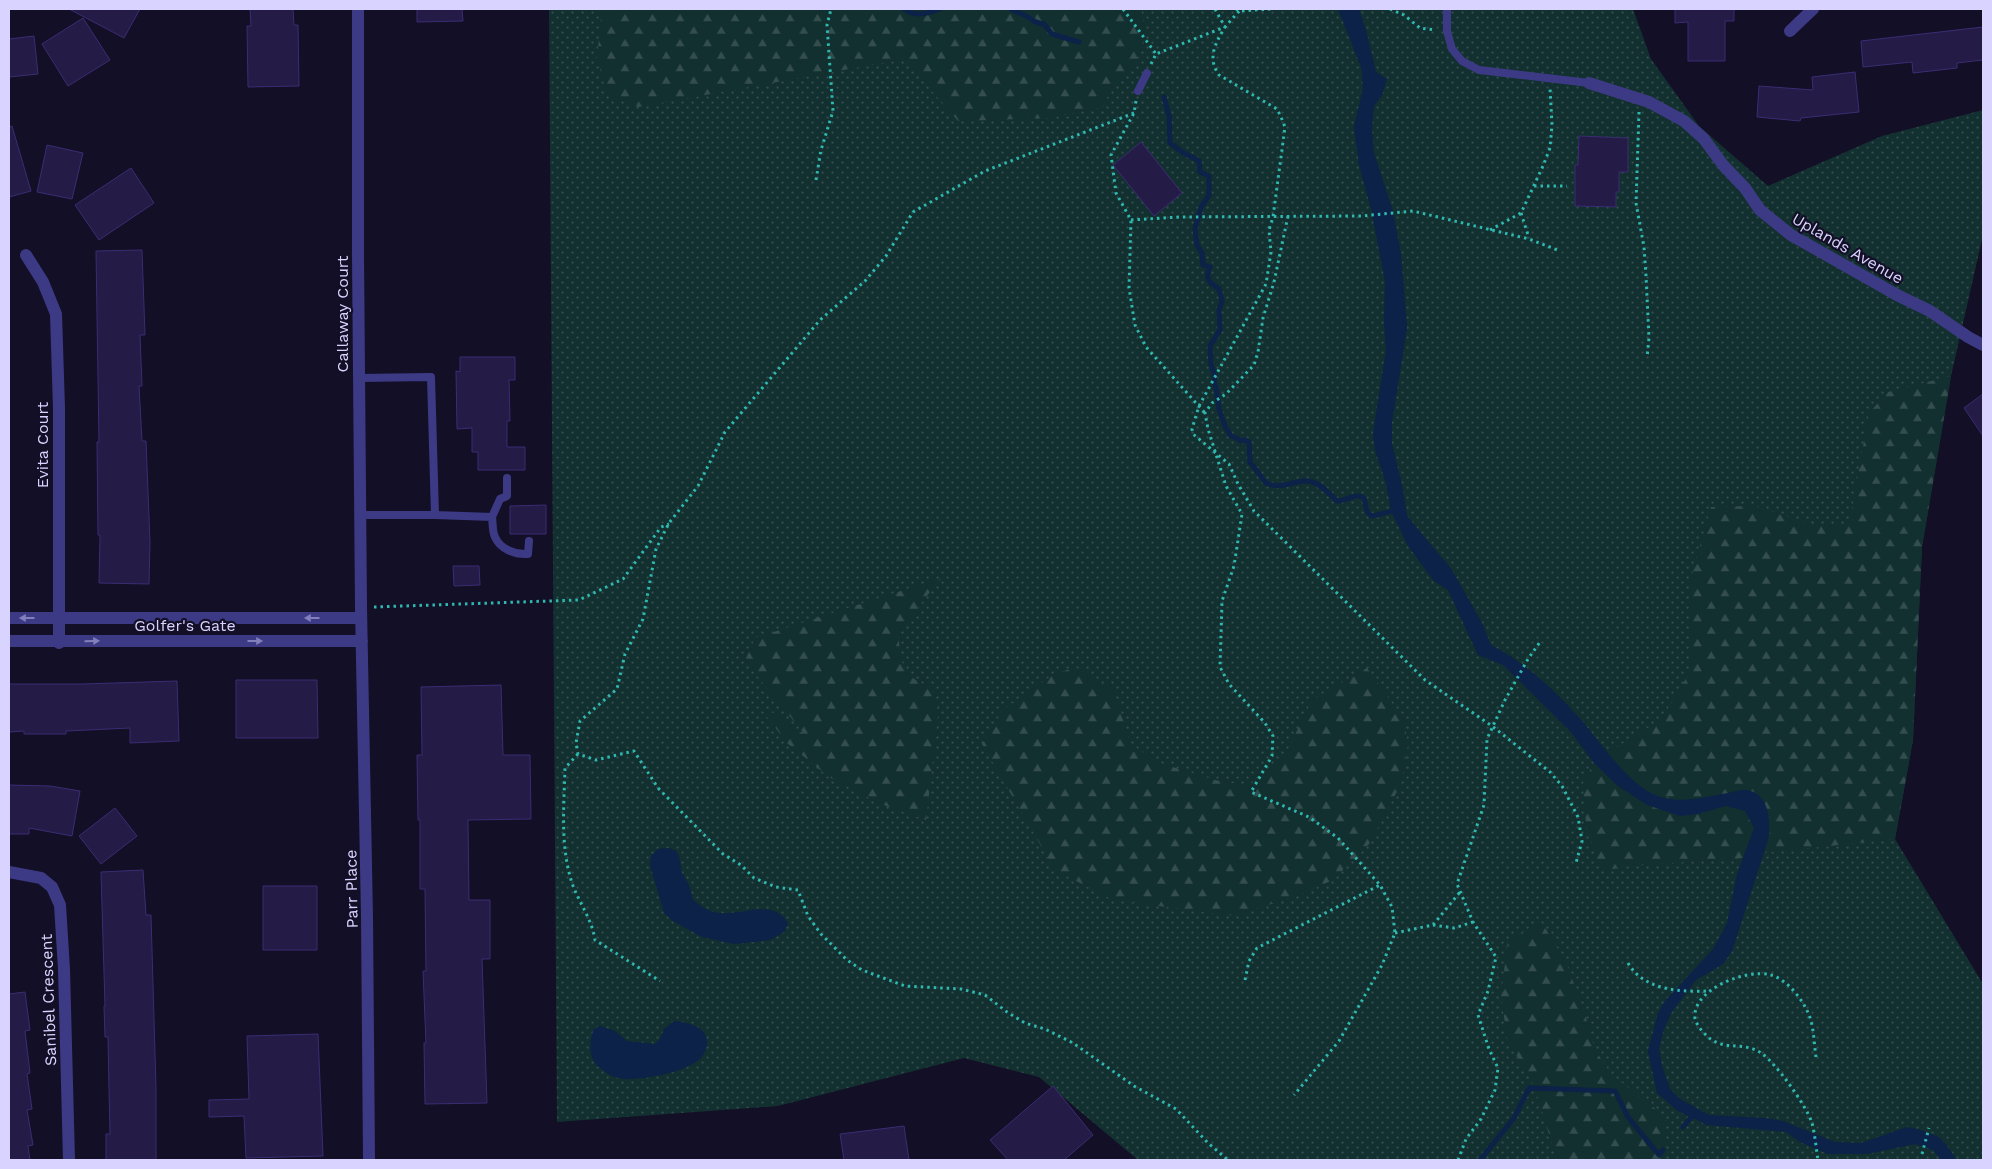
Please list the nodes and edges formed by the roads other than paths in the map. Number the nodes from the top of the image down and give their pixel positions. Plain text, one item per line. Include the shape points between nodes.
1 (358, 9) edge
2 (1447, 9) edge
3 (1813, 9) edge
4 (1790, 31) dead end
5 (1147, 73) road end
6 (1589, 83) joint
7 (1138, 91) road end
8 (26, 255) dead end
9 (1983, 345) edge
10 (359, 378) junction
11 (507, 478) dead end
12 (360, 515) junction
13 (435, 515) junction
14 (492, 517) junction
15 (529, 541) dead end
16 (361, 613) junction
17 (9, 618) edge
18 (58, 618) junction
19 (362, 641) junction
20 (9, 642) edge
21 (59, 642) junction
22 (9, 872) edge
23 (69, 1160) edge
24 (369, 1160) edge

1 - 10 street, Callaway Court
2 - 6 lane via 1447,31 1452,49 1462,61 1479,70
3 - 4 street
5 - 7 lane
6 - 9 street, Uplands Avenue via 1649,102 1684,121 1704,139 1760,210 1791,235 1930,311
8 - 18 street, Evita Court via 43,282 56,314
10 - 12 street, Callaway Court
10 - 13 lane via 431,377
11 - 14 lane via 507,496 500,499
12 - 13 lane
12 - 16 street, Callaway Court
13 - 14 lane
14 - 15 lane via 494,536 505,549 528,554
16 -> 18 street, Golfer's Gate
16 - 19 street, Parr Place
18 -> 17 street, Golfer's Gate
18 - 21 street, Evita Court
21 -> 19 street, Golfer's Gate
19 - 24 street, Parr Place
20 - 21 street, Golfer's Gate
22 - 23 street, Sanibel Crescent via 41,878 52,887 60,905

